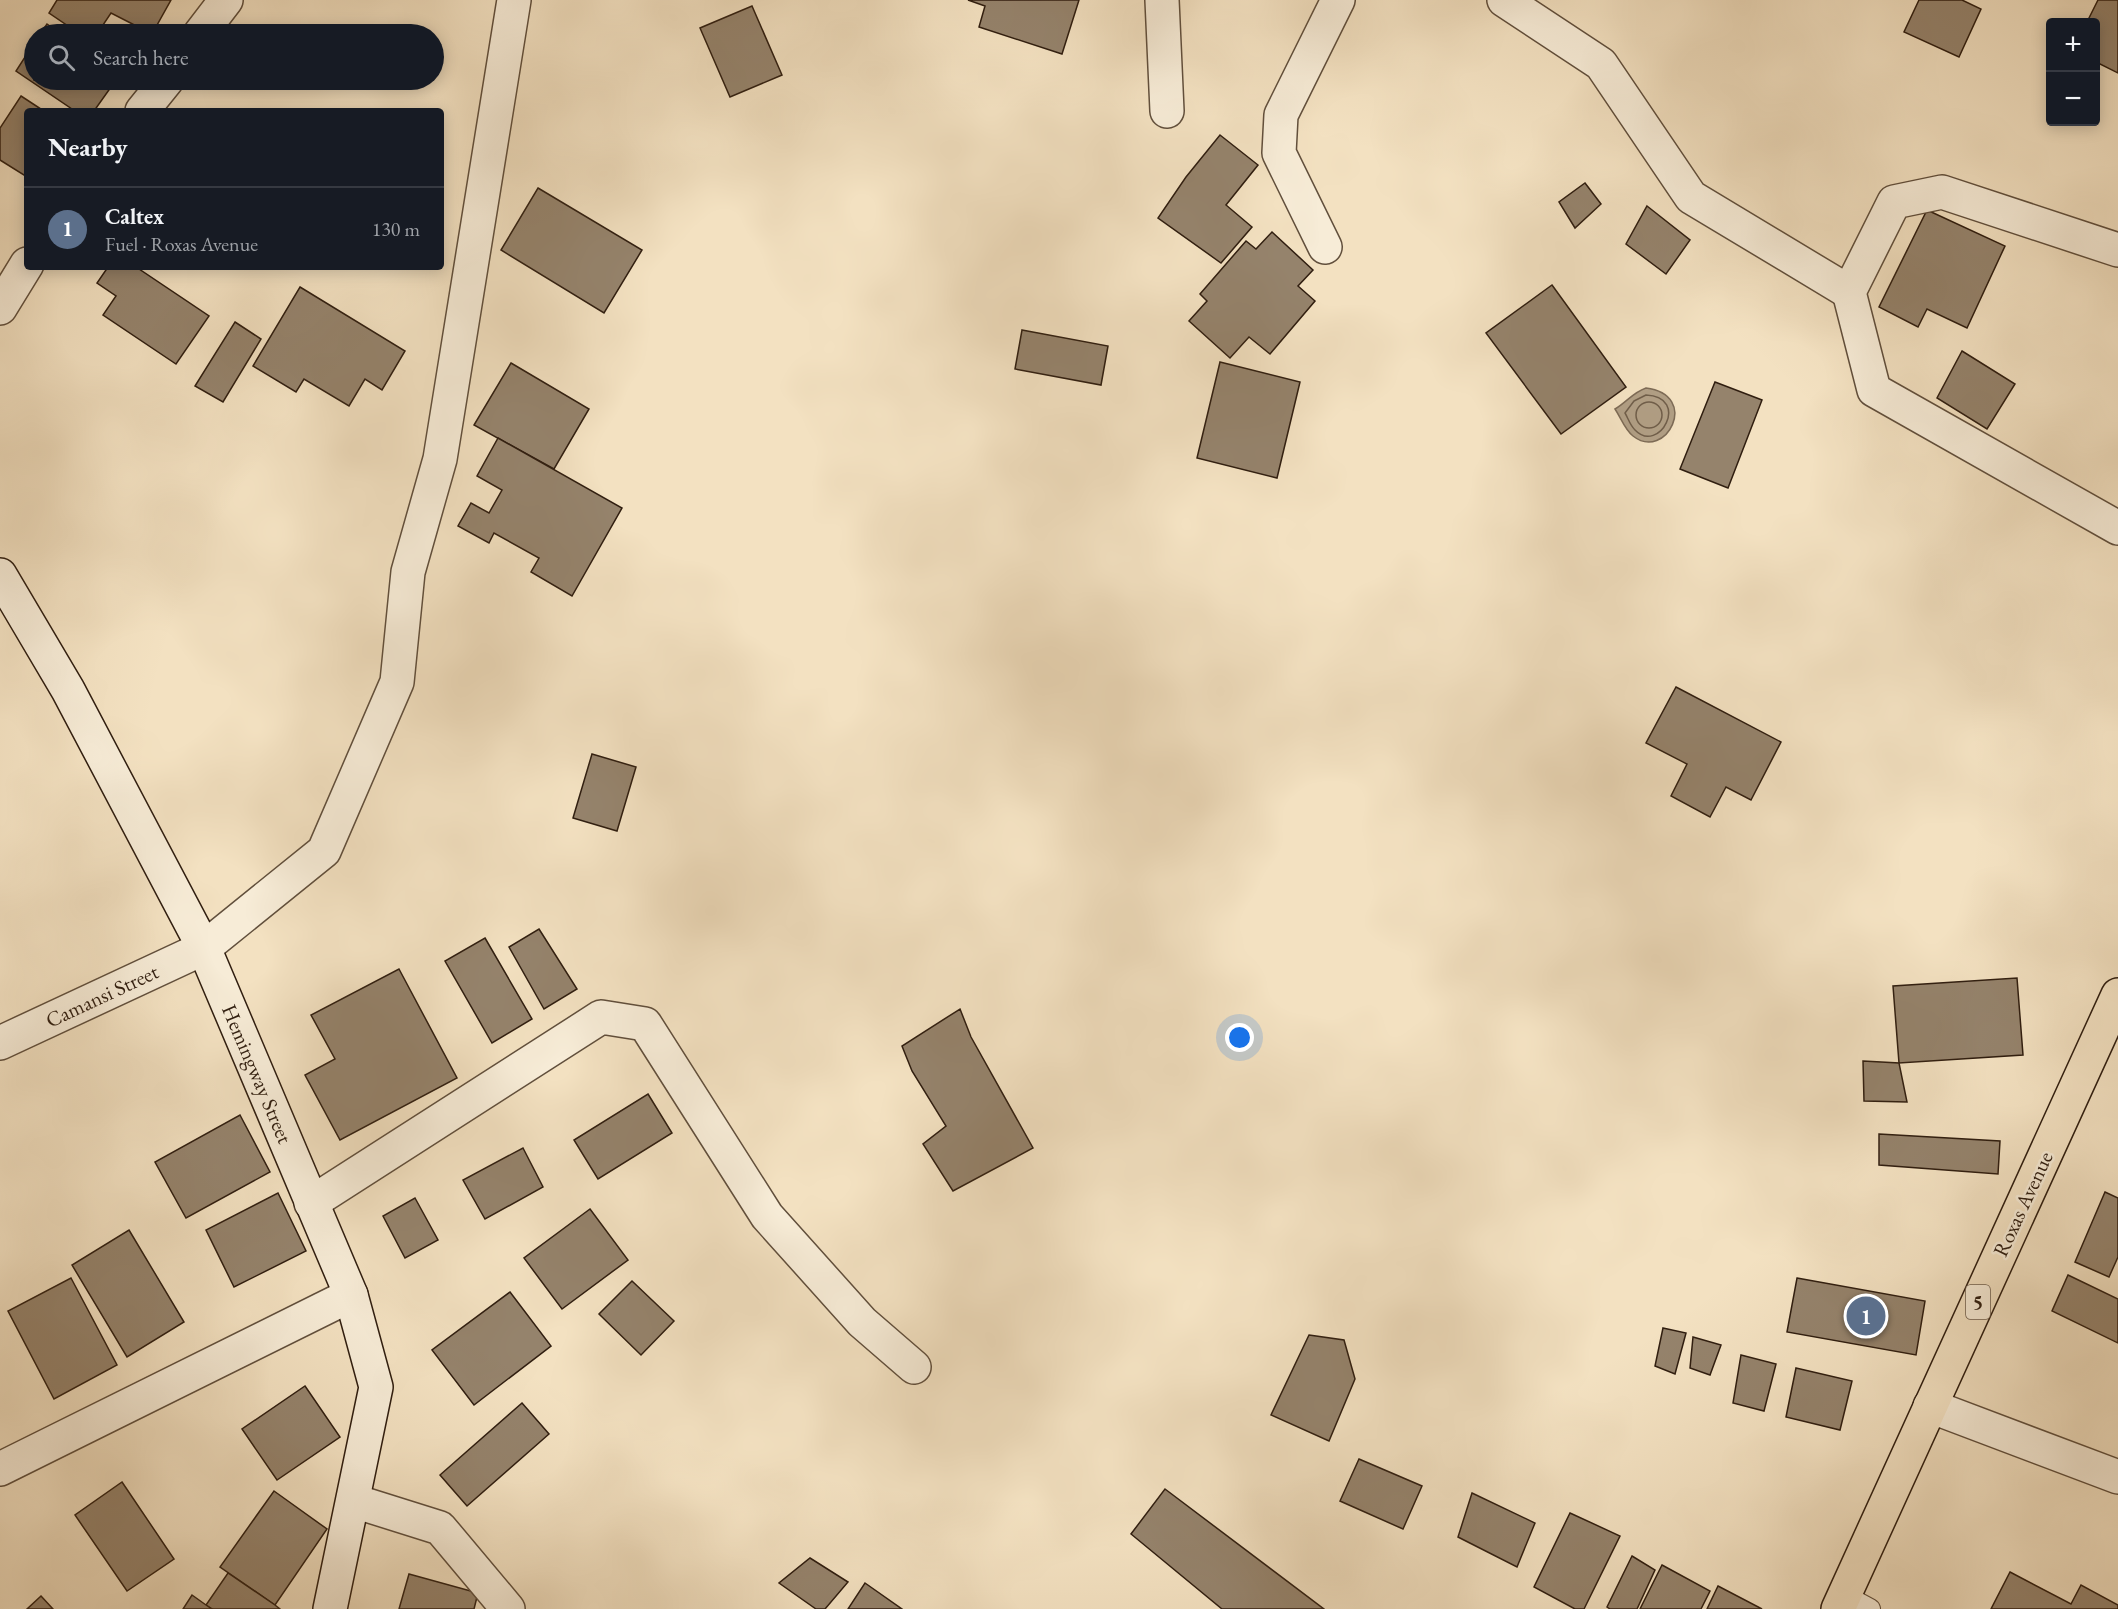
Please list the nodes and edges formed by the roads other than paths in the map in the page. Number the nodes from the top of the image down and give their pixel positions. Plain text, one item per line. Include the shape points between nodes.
1 (226, 0) edge
2 (513, 0) edge
3 (1162, 0) edge
4 (1338, 0) edge
5 (1504, 0) edge
6 (208, 24) edge
7 (159, 90) edge
8 (144, 108) edge
9 (1167, 111) dead end
10 (1325, 247) dead end
11 (2118, 250) edge
12 (24, 269) edge
13 (1848, 292) junction
14 (0, 308) edge
15 (2118, 528) edge
16 (0, 576) edge
17 (204, 948) junction
18 (2118, 995) edge
19 (0, 1043) edge
20 (311, 1203) junction
21 (351, 1295) junction
22 (914, 1367) dead end
23 (1930, 1406) junction
24 (0, 1469) edge
25 (2118, 1477) edge
26 (354, 1501) junction
27 (1851, 1604) edge
28 (330, 1609) edge
29 (508, 1609) edge

1 - 6 street
2 - 17 street, Camansi Street via 440,459 408,572 397,682 324,851
3 - 9 street
4 - 10 street via 1281,116 1279,153
5 - 13 street via 1601,64 1690,197
7 - 8 street
11 - 13 street via 1942,192 1893,202
12 - 14 street
13 - 15 street via 1874,390
16 - 17 street, Hemingway Street via 68,690
17 - 19 street, Camansi Street
17 - 20 street, Hemingway Street
18 - 23 highway, Roxas Avenue / 5
20 - 21 street, Hemingway Street
20 - 22 street via 601,1017 645,1023 766,1216 862,1322
21 - 24 street
21 - 26 street, Hemingway Street via 376,1387
23 - 25 street
23 - 27 highway, Roxas Avenue / 5
26 - 28 street, Hemingway Street
26 - 29 street via 440,1528

